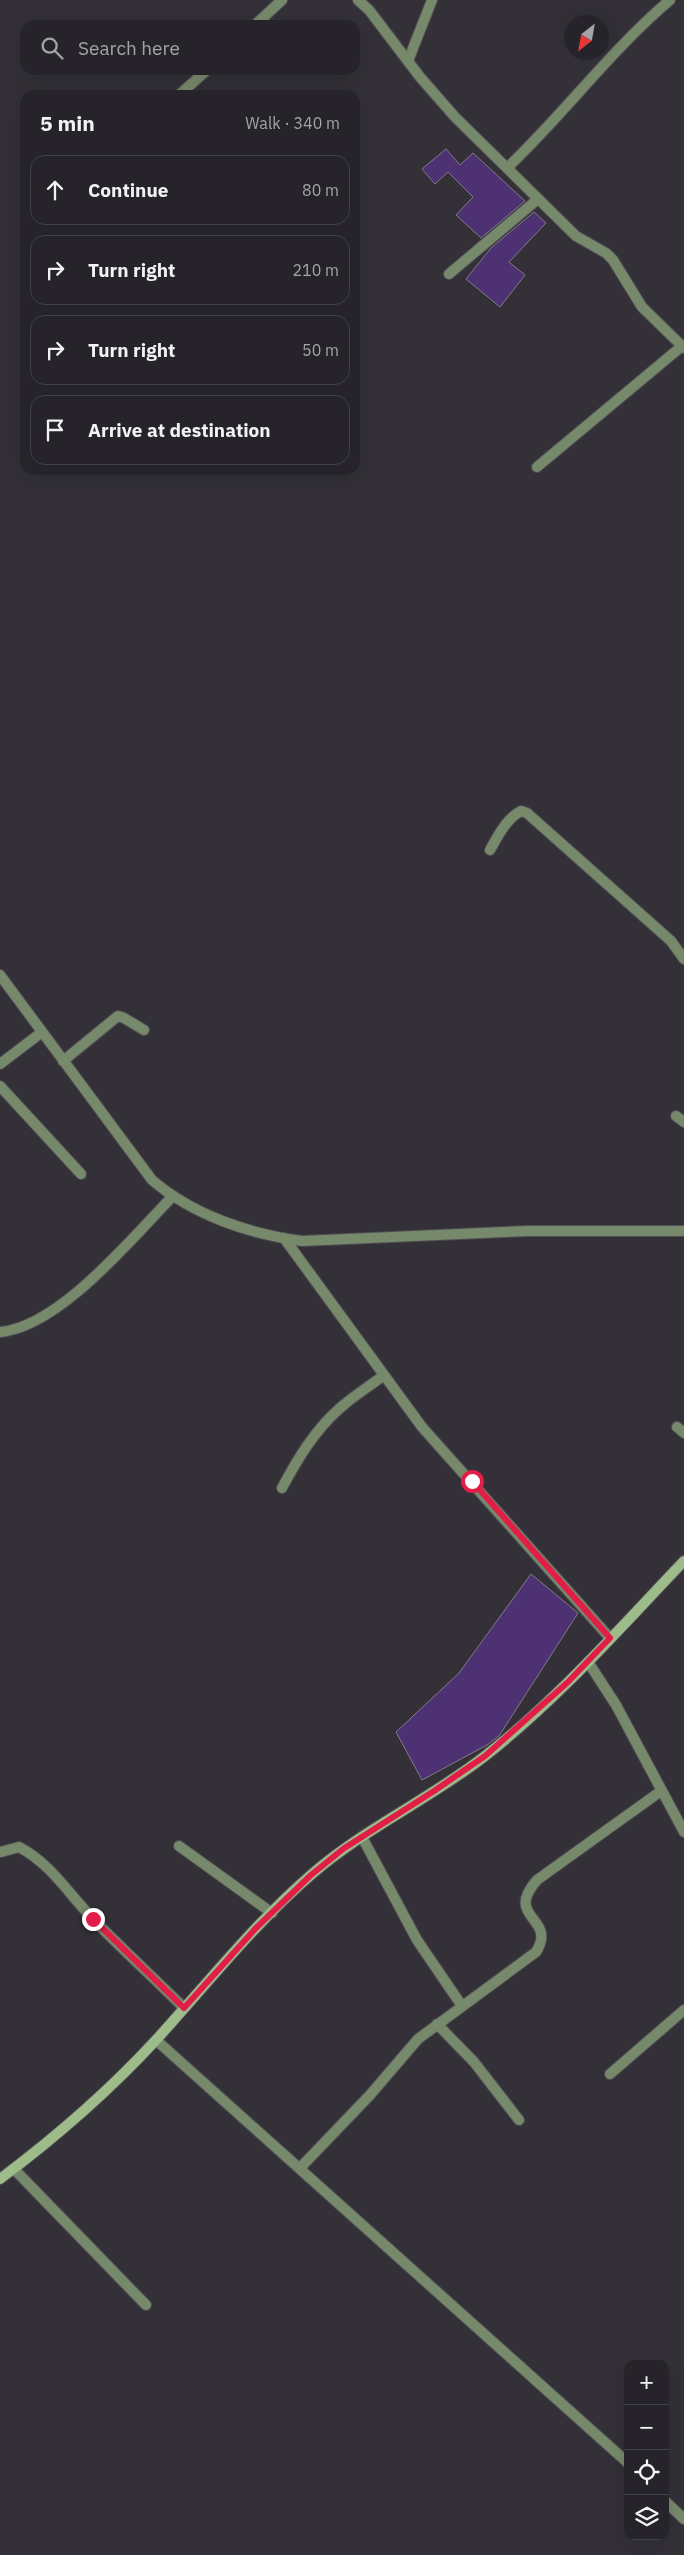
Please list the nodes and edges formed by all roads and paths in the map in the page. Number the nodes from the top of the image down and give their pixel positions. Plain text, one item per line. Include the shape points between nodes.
1 (282, 0) edge
2 (358, 0) edge
3 (432, 0) edge
4 (670, 0) edge
5 (260, 20) edge
6 (408, 61) junction
7 (201, 75) edge
8 (185, 90) edge
9 (507, 168) junction
10 (538, 199) junction
11 (449, 274) dead end
12 (683, 347) edge
13 (537, 467) dead end
14 (490, 850) dead end
15 (684, 959) edge
16 (0, 975) edge
17 (144, 1030) dead end
18 (42, 1032) junction
19 (63, 1061) junction
20 (0, 1064) edge
21 (0, 1086) edge
22 (81, 1174) dead end
23 (172, 1197) junction
24 (684, 1231) edge
25 (284, 1238) junction
26 (0, 1332) edge
27 (383, 1376) junction
28 (282, 1488) dead end
29 (684, 1560) edge
30 (610, 1638) junction
31 (588, 1662) junction
32 (661, 1791) junction
33 (684, 1832) edge
34 (362, 1837) junction
35 (179, 1846) dead end
36 (1, 1852) edge
37 (272, 1913) junction
38 (462, 2006) junction
39 (184, 2008) junction
40 (684, 2010) edge
41 (437, 2024) junction
42 (156, 2040) junction
43 (610, 2074) dead end
44 (519, 2120) dead end
45 (300, 2168) junction
46 (14, 2169) junction
47 (0, 2179) edge
48 (146, 2305) dead end
49 (624, 2460) edge
50 (669, 2505) edge
51 (684, 2520) edge

1 - 5 street
2 - 6 street
3 - 6 street
4 - 9 street via 622,43
6 - 9 street via 455,117
7 - 8 street
9 - 10 street
10 - 11 street
10 - 12 street via 576,236 613,260 642,306
12 - 13 street
14 - 15 street via 515,815 521,811 526,813 671,941
16 - 18 street
17 - 19 street via 118,1016
18 - 19 street
18 - 20 street
19 - 23 street via 152,1180
21 - 22 street
23 - 25 street via 204,1215
23 - 26 street via 70,1298 37,1321
24 - 25 street via 527,1231 302,1241
25 - 27 street
27 - 28 street via 328,1420 300,1454
27 - 30 street via 422,1427
29 - 30 main road
30 - 31 main road
31 - 32 street via 616,1705
31 - 34 main road via 485,1756
32 - 33 street
32 - 38 street via 537,1880 525,1897 525,1905 542,1934 541,1944 528,1959
34 - 37 main road via 311,1875
34 - 38 street via 417,1940
35 - 37 street
36 - 39 street via 19,1847 35,1856 93,1919
37 - 39 main road
38 - 41 street
39 - 42 main road
40 - 43 street
41 - 44 street via 474,2062
41 - 45 street via 418,2039
42 - 45 street
42 - 46 main road via 95,2103
45 - 49 street
46 - 47 main road
46 - 48 street
50 - 51 street

